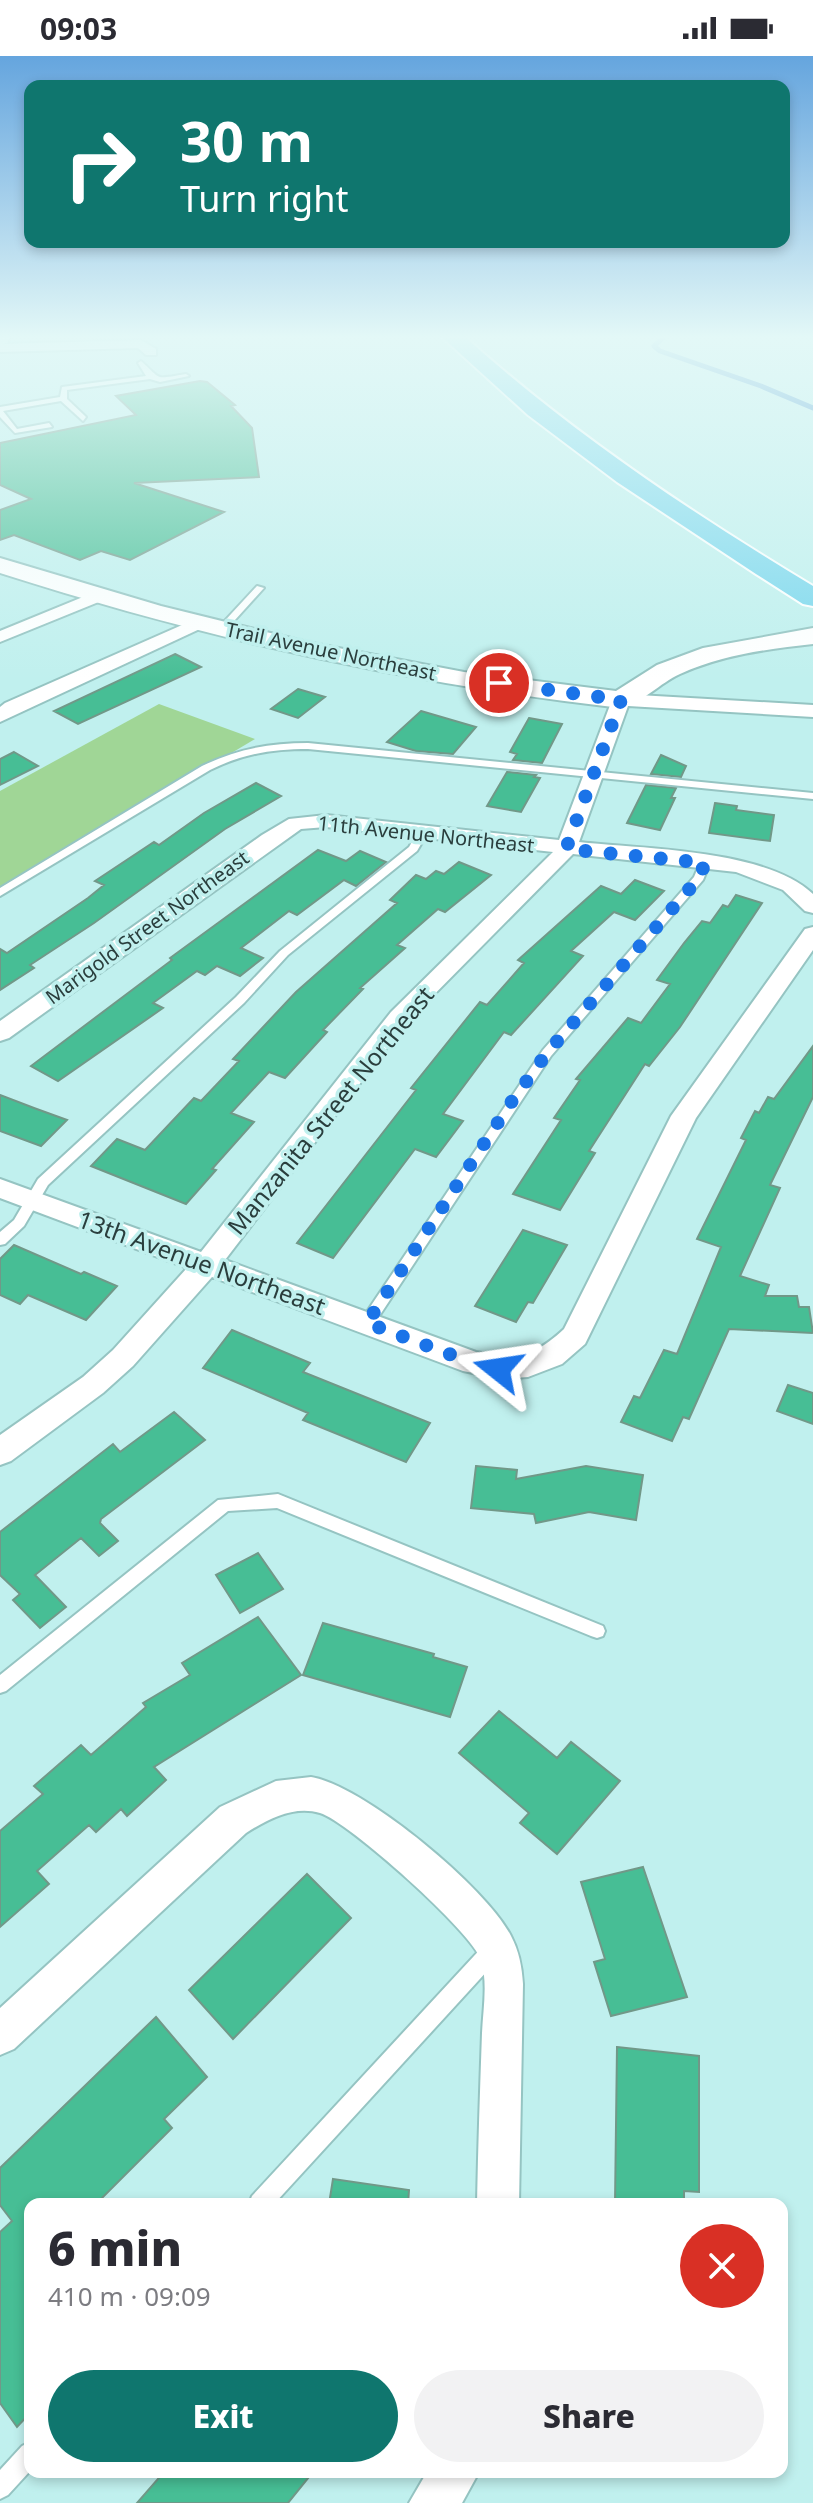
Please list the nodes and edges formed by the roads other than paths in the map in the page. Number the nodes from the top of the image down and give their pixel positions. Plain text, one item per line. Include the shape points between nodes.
1 (592, 451) edge
2 (0, 565) edge
3 (260, 588) dead end
4 (100, 595) junction
5 (813, 598) edge
6 (210, 626) junction
7 (813, 636) edge
8 (0, 637) edge
9 (621, 700) junction
10 (813, 711) edge
11 (0, 716) edge
12 (594, 773) junction
13 (813, 796) edge
14 (296, 823) joint
15 (423, 832) junction
16 (566, 849) junction
17 (705, 863) junction
18 (0, 893) edge
19 (813, 906) edge
20 (813, 934) edge
21 (0, 1033) edge
22 (0, 1188) edge
23 (32, 1200) junction
24 (0, 1240) edge
25 (207, 1264) junction
26 (367, 1323) junction
27 (0, 1452) edge
28 (597, 1631) dead end
29 (0, 1685) edge
30 (496, 1947) junction
31 (0, 2035) edge
32 (266, 2198) edge
33 (498, 2198) edge
34 (24, 2461) edge
35 (452, 2478) edge
36 (0, 2487) edge
37 (433, 2503) edge

1 - 5 main road
2 - 4 street, Trail Avenue Northeast
3 - 6 lane
4 - 6 street, Trail Avenue Northeast
4 - 8 street
6 - 9 street, Trail Avenue Northeast via 440,674
6 - 11 street
7 - 9 street via 695,656
9 - 10 street, Trail Avenue Northeast
9 - 12 street, Manzanita Street Northeast
12 - 13 lane
12 - 16 street, Manzanita Street Northeast
12 - 18 lane via 308,746 250,749 206,768
14 - 15 street, 11th Avenue Northeast via 326,821
14 - 21 street, Marigold Street Northeast
15 - 16 street, 11th Avenue Northeast
15 - 23 lane via 413,849 284,953 43,1182
16 - 17 street, 11th Avenue Northeast
16 - 25 street, Manzanita Street Northeast via 399,1017
17 - 19 street, 11th Avenue Northeast via 751,869 791,885
17 - 26 lane via 699,878 547,1053
20 - 26 street, 13th Avenue Northeast via 684,1116 575,1336 560,1352 517,1370 473,1363
22 - 23 street, 13th Avenue Northeast
23 - 24 lane via 19,1223
23 - 25 street, 13th Avenue Northeast
25 - 26 street, 13th Avenue Northeast
25 - 27 street, Manzanita Street Northeast via 123,1358
28 - 29 lane via 278,1501 224,1505
30 - 31 street via 480,1923 350,1810 327,1797 297,1792 266,1800 233,1820
30 - 32 lane
30 - 33 street via 503,1986
34 - 36 lane
35 - 37 street

